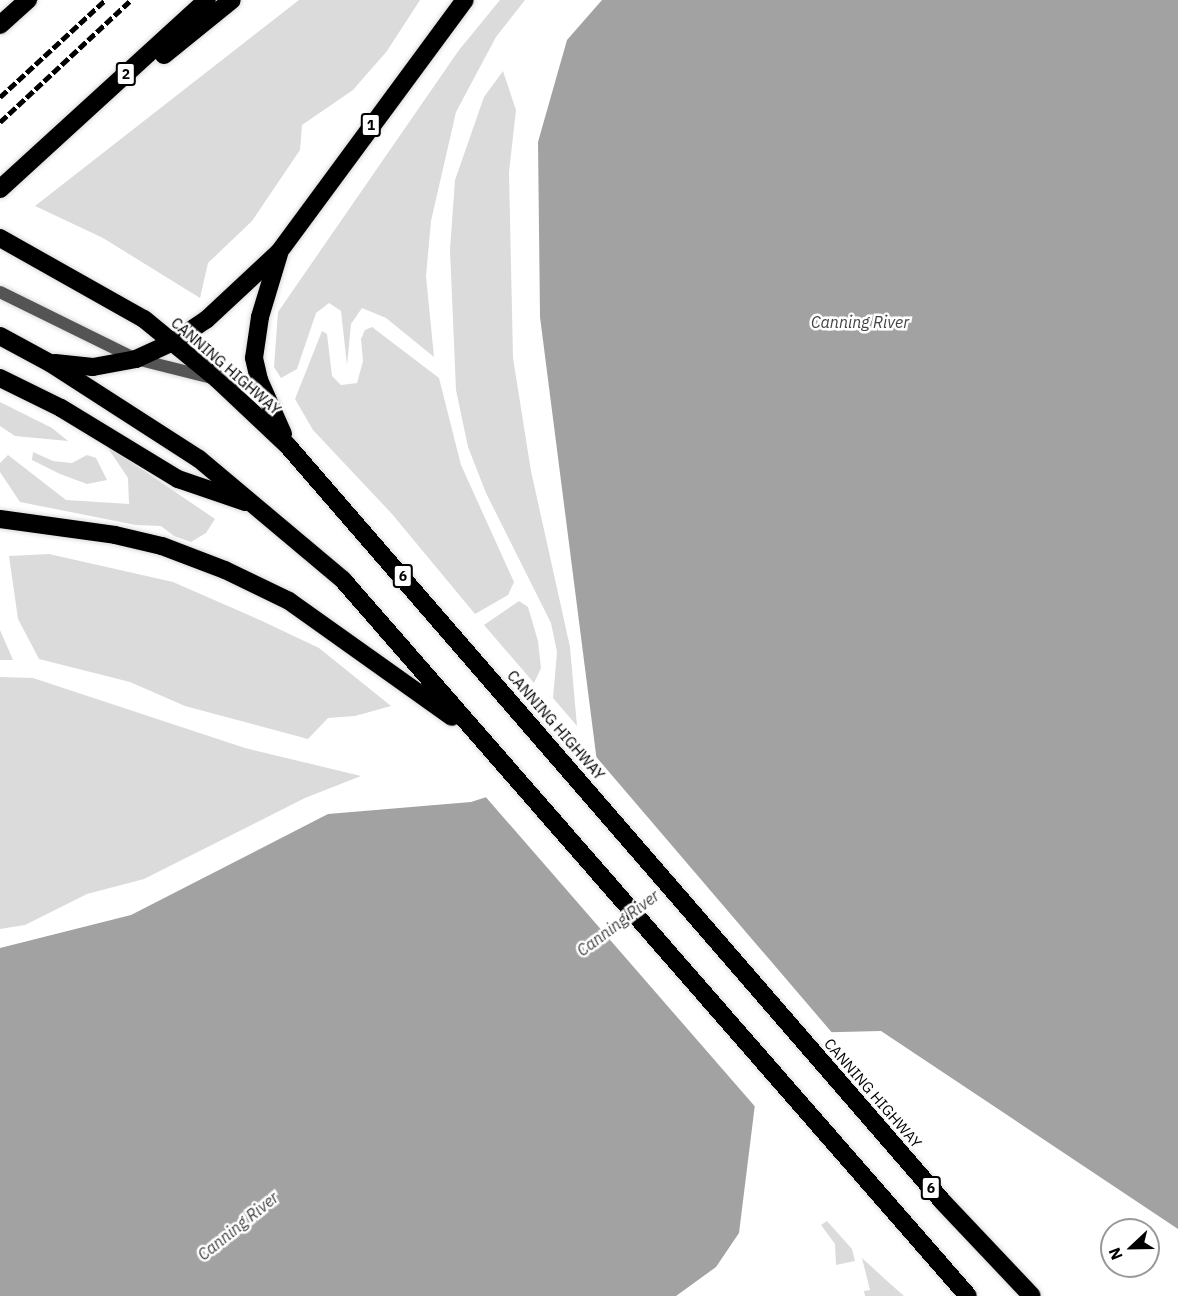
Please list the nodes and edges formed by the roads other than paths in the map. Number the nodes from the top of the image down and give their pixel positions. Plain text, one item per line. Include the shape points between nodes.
1 (28, 0) edge
2 (207, 0) edge
3 (232, 0) edge
4 (465, 0) edge
5 (0, 25) edge
6 (45, 149) junction
7 (0, 189) edge
8 (5, 240) edge
9 (279, 252) junction
10 (0, 292) edge
11 (0, 336) edge
12 (173, 342) junction
13 (136, 359) junction
14 (50, 363) junction
15 (0, 378) edge
16 (217, 379) junction
17 (288, 446) junction
18 (258, 506) junction
19 (0, 519) edge
20 (480, 738) junction
21 (968, 1296) edge
22 (1032, 1296) edge

1 - 5 highway
2 - 6 highway, 2
3 - 6 highway
4 - 9 highway, 1
6 - 7 highway, 2
8 - 12 highway, CANNING HIGHWAY / 6 via 139,316
9 - 12 highway, 1 via 206,320
9 - 17 highway, 1 via 260,317 254,358 259,380
10 - 13 lane
11 - 14 highway, 1
12 - 13 highway, 1
12 - 16 highway, CANNING HIGHWAY / 6
13 - 14 highway, 1 via 93,367
13 - 16 lane
14 - 18 highway via 199,459
15 - 18 highway via 61,408 178,479
16 - 17 highway, CANNING HIGHWAY / 6
17 - 22 highway, CANNING HIGHWAY / 6 via 834,1076
18 - 20 highway via 344,580
19 - 20 highway via 115,535 225,570 289,601
20 - 21 highway

